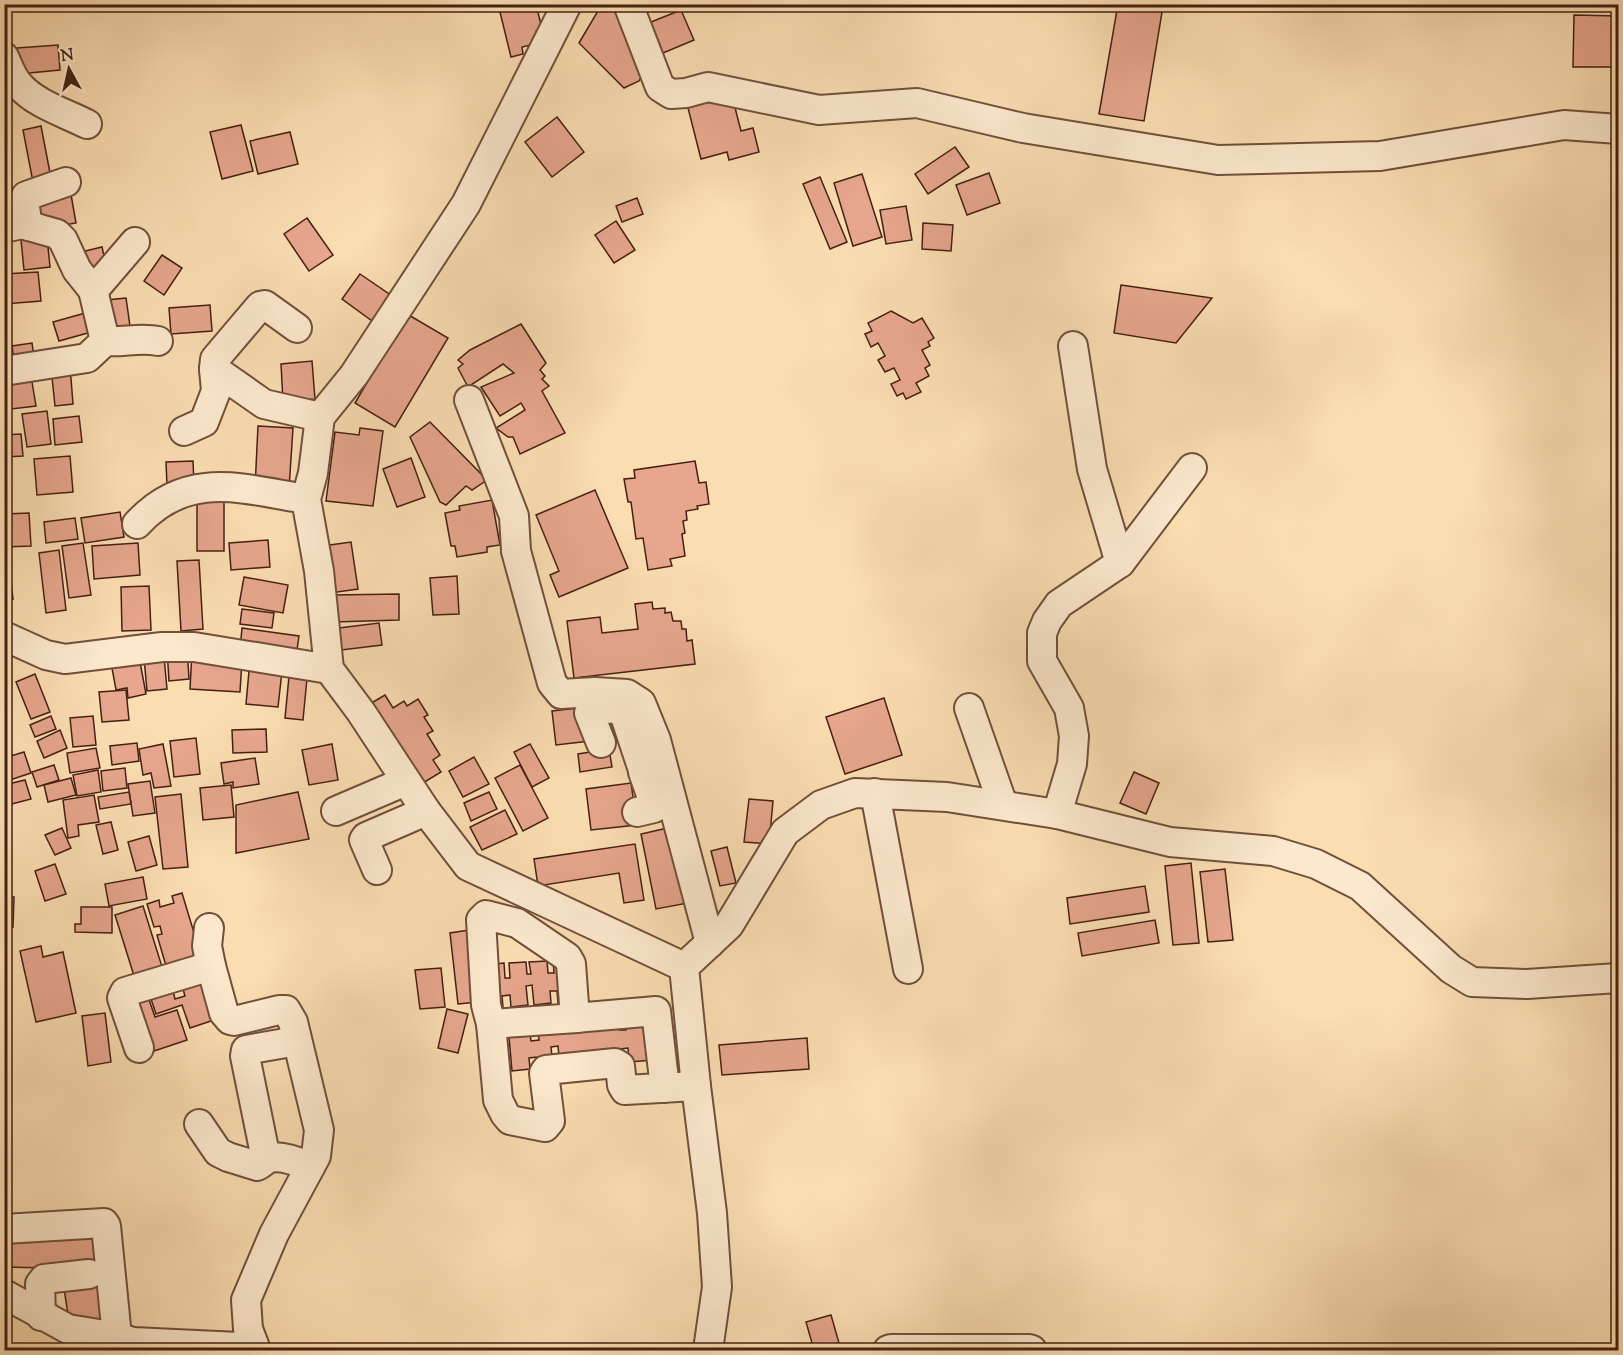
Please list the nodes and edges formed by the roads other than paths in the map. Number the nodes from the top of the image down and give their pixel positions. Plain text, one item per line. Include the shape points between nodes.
1 (567, 4) edge
2 (628, 4) edge
3 (4, 57) edge
4 (87, 124) dead end
5 (1618, 129) edge
6 (66, 182) dead end
7 (16, 227) edge
8 (135, 242) dead end
9 (78, 283) junction
10 (297, 328) dead end
11 (105, 341) junction
12 (158, 341) dead end
13 (1073, 346) dead end
14 (214, 369) junction
15 (4, 371) edge
16 (469, 400) dead end
17 (320, 417) junction
18 (183, 431) dead end
19 (1192, 468) dead end
20 (306, 499) junction
21 (137, 524) dead end
22 (1120, 563) junction
23 (4, 636) edge
24 (329, 669) junction
25 (969, 708) dead end
26 (636, 744) junction
27 (398, 784) junction
28 (874, 793) junction
29 (1003, 805) junction
30 (336, 811) dead end
31 (638, 812) dead end
32 (1057, 814) junction
33 (416, 815) junction
34 (377, 870) dead end
35 (209, 928) dead end
36 (710, 943) junction
37 (211, 966) junction
38 (684, 967) junction
39 (908, 969) dead end
40 (1618, 978) edge
41 (688, 1010) junction
42 (656, 1011) junction
43 (577, 1018) junction
44 (491, 1024) junction
45 (297, 1041) junction
46 (139, 1048) dead end
47 (696, 1086) junction
48 (665, 1088) junction
49 (199, 1124) dead end
50 (266, 1159) junction
51 (310, 1167) junction
52 (4, 1229) edge
53 (89, 1274) dead end
54 (4, 1294) edge
55 (42, 1316) junction
56 (117, 1337) junction
57 (254, 1350) edge
58 (708, 1350) edge
59 (888, 1350) edge
60 (1032, 1350) edge

1 - 17 street via 466,204 354,375
2 - 5 street via 660,87 671,94 708,87 819,110 917,103 1023,128 1218,160 1380,156 1564,125
3 - 4 street via 20,87
6 - 7 street via 26,196
7 - 9 street via 57,234 77,270
8 - 9 street
9 - 11 street
10 - 14 street via 265,305 260,306 215,359
11 - 12 street
11 - 15 street via 87,358
13 - 22 street via 1092,469
14 - 17 street via 264,404
14 - 18 street via 216,391 204,422
16 - 26 street via 514,516 530,546 552,682 561,694 627,694 641,703
17 - 20 street via 314,473
19 - 22 street
20 - 21 street via 219,486 196,488 158,504
20 - 24 street via 319,571
22 - 32 street via 1059,604 1042,633 1042,661 1069,708 1074,736 1072,764
23 - 24 street via 46,655 65,658 194,647
24 - 27 street via 361,712
25 - 29 street
26 - 31 street via 655,806
26 - 36 street
27 - 30 street
27 - 33 street
28 - 29 street via 946,796
28 - 36 street via 855,792 821,805 785,832 729,925
28 - 39 street
29 - 32 street
32 - 40 street via 1170,842 1273,851 1316,864 1360,886 1451,969 1472,982 1527,984
33 - 34 street via 366,837
33 - 38 street via 468,866 620,929
35 - 37 street
36 - 38 street
37 - 45 street via 224,1013 230,1020 286,1010
37 - 46 street via 125,992 122,998
38 - 41 street
41 - 42 street
41 - 47 street
42 - 43 street
42 - 48 street
43 - 44 street
43 - 44 street via 567,957 517,923 486,915 481,920 486,1005
44 - 48 street via 498,1100 510,1120 545,1127 550,1121 546,1070 615,1063 620,1066 625,1090
45 - 50 street via 246,1050
45 - 51 street via 319,1130 316,1156
47 - 48 street
47 - 58 street via 717,1287
49 - 50 street via 218,1152 257,1166
50 - 51 street via 284,1158
51 - 57 street via 274,1234 246,1300
52 - 56 street via 104,1223
53 - 55 street via 44,1279 40,1284
54 - 55 street
55 - 56 street via 68,1329
56 - 57 street via 133,1342
59 - 60 street

